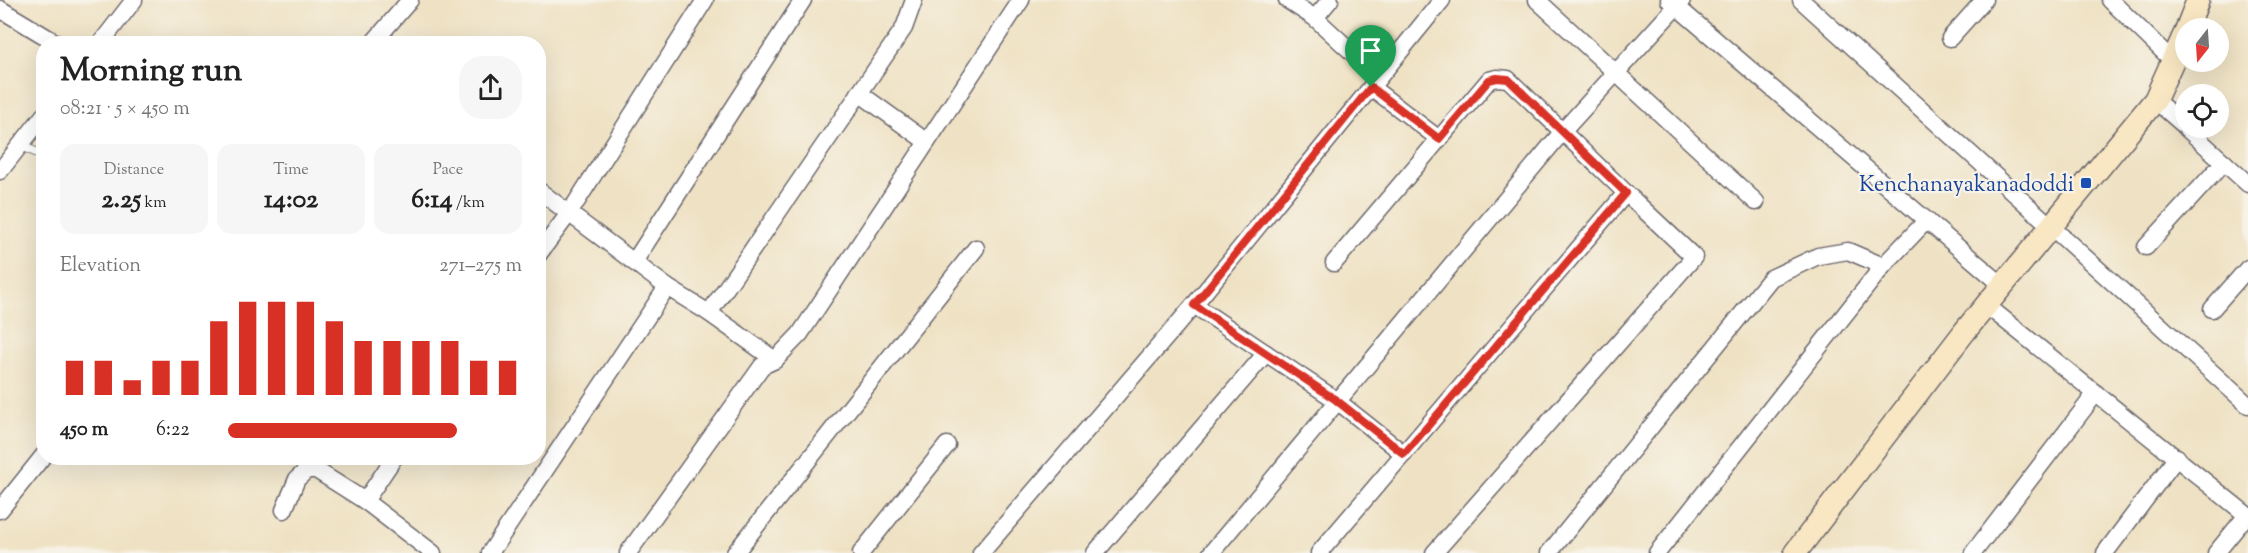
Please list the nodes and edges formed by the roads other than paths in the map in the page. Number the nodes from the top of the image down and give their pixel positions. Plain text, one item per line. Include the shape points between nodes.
1 (134, 0) edge
2 (410, 0) edge
3 (705, 0) edge
4 (803, 0) edge
5 (914, 0) edge
6 (1021, 0) edge
7 (1287, 0) edge
8 (1330, 0) edge
9 (1442, 0) edge
10 (1537, 0) edge
11 (1801, 0) edge
12 (1984, 0) edge
13 (2110, 0) edge
14 (2199, 0) edge
15 (1676, 2) edge
16 (0, 9) edge
17 (1315, 18) junction
18 (2191, 18) edge
19 (45, 36) edge
20 (106, 36) edge
21 (379, 36) edge
22 (1950, 38) dead end
23 (2175, 56) edge
24 (2173, 61) junction
25 (1617, 71) junction
26 (1375, 82) junction
27 (860, 93) junction
28 (2155, 99) junction
29 (2175, 117) edge
30 (36, 125) edge
31 (1563, 131) junction
32 (2198, 138) edge
33 (1439, 139) junction
34 (927, 142) junction
35 (20, 145) junction
36 (36, 152) edge
37 (2224, 162) junction
38 (0, 171) edge
39 (2248, 184) edge
40 (1626, 193) junction
41 (546, 196) edge
42 (1756, 202) dead end
43 (570, 212) junction
44 (1926, 220) junction
45 (2051, 226) junction
46 (546, 244) edge
47 (2146, 247) dead end
48 (976, 248) dead end
49 (634, 262) junction
50 (1334, 263) dead end
51 (1883, 266) junction
52 (2248, 268) edge
53 (2002, 285) junction
54 (667, 287) junction
55 (1194, 305) junction
56 (1986, 305) junction
57 (2212, 309) dead end
58 (709, 313) junction
59 (1266, 353) junction
60 (775, 360) junction
61 (2096, 393) junction
62 (1336, 400) junction
63 (2247, 403) edge
64 (947, 445) dead end
65 (1404, 454) junction
66 (2177, 457) junction
67 (36, 465) edge
68 (389, 465) edge
69 (365, 501) junction
70 (0, 510) edge
71 (284, 510) dead end
72 (2247, 516) edge
73 (1798, 552) edge
74 (433, 553) edge
75 (490, 553) edge
76 (628, 553) edge
77 (735, 553) edge
78 (861, 553) edge
79 (981, 553) edge
80 (1095, 553) edge
81 (1211, 553) edge
82 (1319, 553) edge
83 (1434, 553) edge
84 (1549, 553) edge
85 (1657, 553) edge
86 (1973, 553) edge
87 (2105, 553) edge
88 (2216, 553) edge

1 - 20 street
2 - 21 street
3 - 43 street
4 - 49 street
5 - 27 street via 904,28
6 - 34 street
7 - 17 street
8 - 17 street
9 - 26 street
10 - 25 street
11 - 45 street
12 - 22 street
13 - 24 street
14 - 18 street
15 - 25 street
15 - 44 street
16 - 19 street
17 - 26 street
23 - 24 street
24 - 28 street
25 - 31 street
25 - 42 street
26 - 33 street
26 - 55 street
27 - 34 street
27 - 58 street
28 - 29 street
28 - 45 street
30 - 35 street
31 - 33 street via 1508,79 1497,78 1489,80
31 - 40 street
31 - 62 street
32 - 37 street
33 - 50 street
34 - 60 street via 800,334
35 - 36 lane
35 - 38 street
37 - 39 street
37 - 47 street
40 - 65 street
40 - 83 street via 1694,257
41 - 43 street
43 - 46 street
43 - 49 street
44 - 51 street
44 - 53 street
45 - 53 street
45 - 63 street
48 - 77 street
49 - 54 street
51 - 84 street via 1848,250 1818,256 1770,278
51 - 85 street
52 - 57 street
53 - 56 street
54 - 58 street
54 - 75 street
55 - 59 street
55 - 79 street
56 - 61 street
56 - 73 street
58 - 60 street
59 - 62 street
59 - 80 street
60 - 76 street via 762,366
61 - 66 street
61 - 86 street
62 - 65 street
62 - 81 street
64 - 78 street
65 - 82 street
66 - 72 street
66 - 87 street
67 - 70 street
68 - 69 street
69 - 71 street via 316,470 307,470 297,479
69 - 74 street
72 - 88 street

